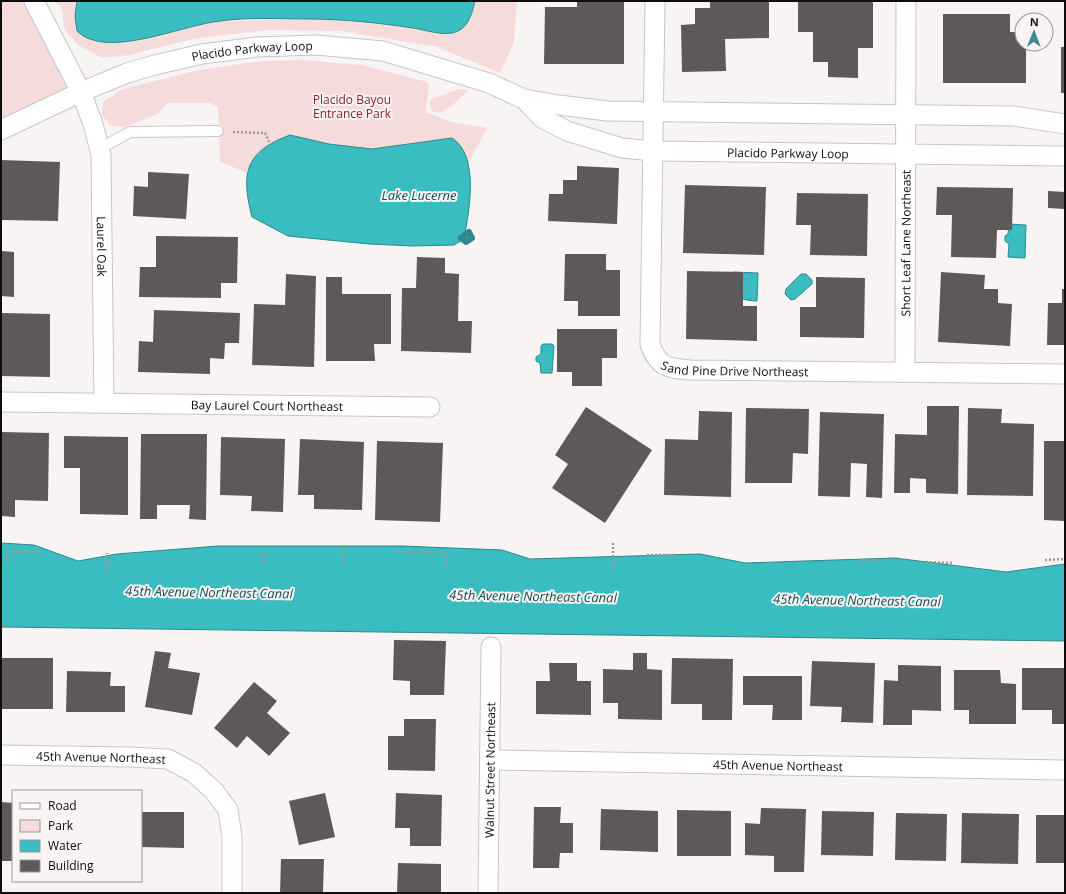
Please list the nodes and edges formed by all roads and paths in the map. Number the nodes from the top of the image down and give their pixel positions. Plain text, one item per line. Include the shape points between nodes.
1 (34, 1) edge
2 (655, 1) edge
3 (906, 1) edge
4 (81, 92) junction
5 (524, 99) junction
6 (654, 112) junction
7 (905, 114) junction
8 (1065, 124) edge
9 (1, 130) edge
10 (218, 131) joint
11 (270, 144) dead end
12 (99, 149) junction
13 (653, 151) junction
14 (905, 155) junction
15 (1065, 156) edge
16 (905, 372) junction
17 (1065, 374) edge
18 (1, 402) edge
19 (104, 403) junction
20 (430, 407) dead end
21 (613, 542) dead end
22 (344, 549) dead end
23 (40, 552) dead end
24 (264, 552) dead end
25 (397, 552) dead end
26 (107, 553) dead end
27 (647, 555) dead end
28 (676, 555) dead end
29 (1065, 559) edge
30 (861, 560) dead end
31 (878, 560) dead end
32 (1045, 560) dead end
33 (344, 562) dead end
34 (926, 562) dead end
35 (7, 563) dead end
36 (954, 563) dead end
37 (264, 564) dead end
38 (446, 565) dead end
39 (613, 569) dead end
40 (107, 570) dead end
41 (491, 647) dead end
42 (1, 755) edge
43 (490, 760) junction
44 (1065, 770) edge
45 (232, 893) edge
46 (488, 893) edge

1 - 4 street
2 - 6 street, Sand Pine Drive Northeast
3 - 7 street, Short Leaf Lane Northeast
4 - 5 street, Placido Parkway Loop via 128,73 196,56 257,47 316,45 383,51 476,79
4 - 9 street, Placido Parkway Loop
4 - 12 street, Laurel Oak
5 - 6 street, Placido Parkway Loop via 607,111
5 - 13 street, Placido Parkway Loop via 542,118 567,131 622,148
6 - 7 street, Placido Parkway Loop
6 - 13 street, Sand Pine Drive Northeast
7 - 8 street, Placido Parkway Loop via 1014,116
7 - 14 street, Short Leaf Lane Northeast
10 - 11 path via 264,133
10 - 12 lane via 130,132
12 - 19 street, Laurel Oak
13 - 14 street, Placido Parkway Loop
13 - 16 street, Sand Pine Drive Northeast via 650,344 654,358 669,368 690,370
14 - 15 street, Placido Parkway Loop
14 - 16 street, Short Leaf Lane Northeast
16 - 17 street, Sand Pine Drive Northeast
18 - 19 street, Bay Laurel Court Northeast
19 - 20 street, Bay Laurel Court Northeast
21 - 39 path
22 - 33 path
23 - 35 path via 7,552
24 - 37 path
25 - 38 path via 445,552
26 - 40 path
27 - 28 path
29 - 32 path
30 - 31 path
34 - 36 path
41 - 43 street, Walnut Street Northeast
42 - 45 street, 45th Avenue Northeast via 168,759 194,773 214,791 228,810 232,837
43 - 44 street, 45th Avenue Northeast
43 - 46 street, Walnut Street Northeast

